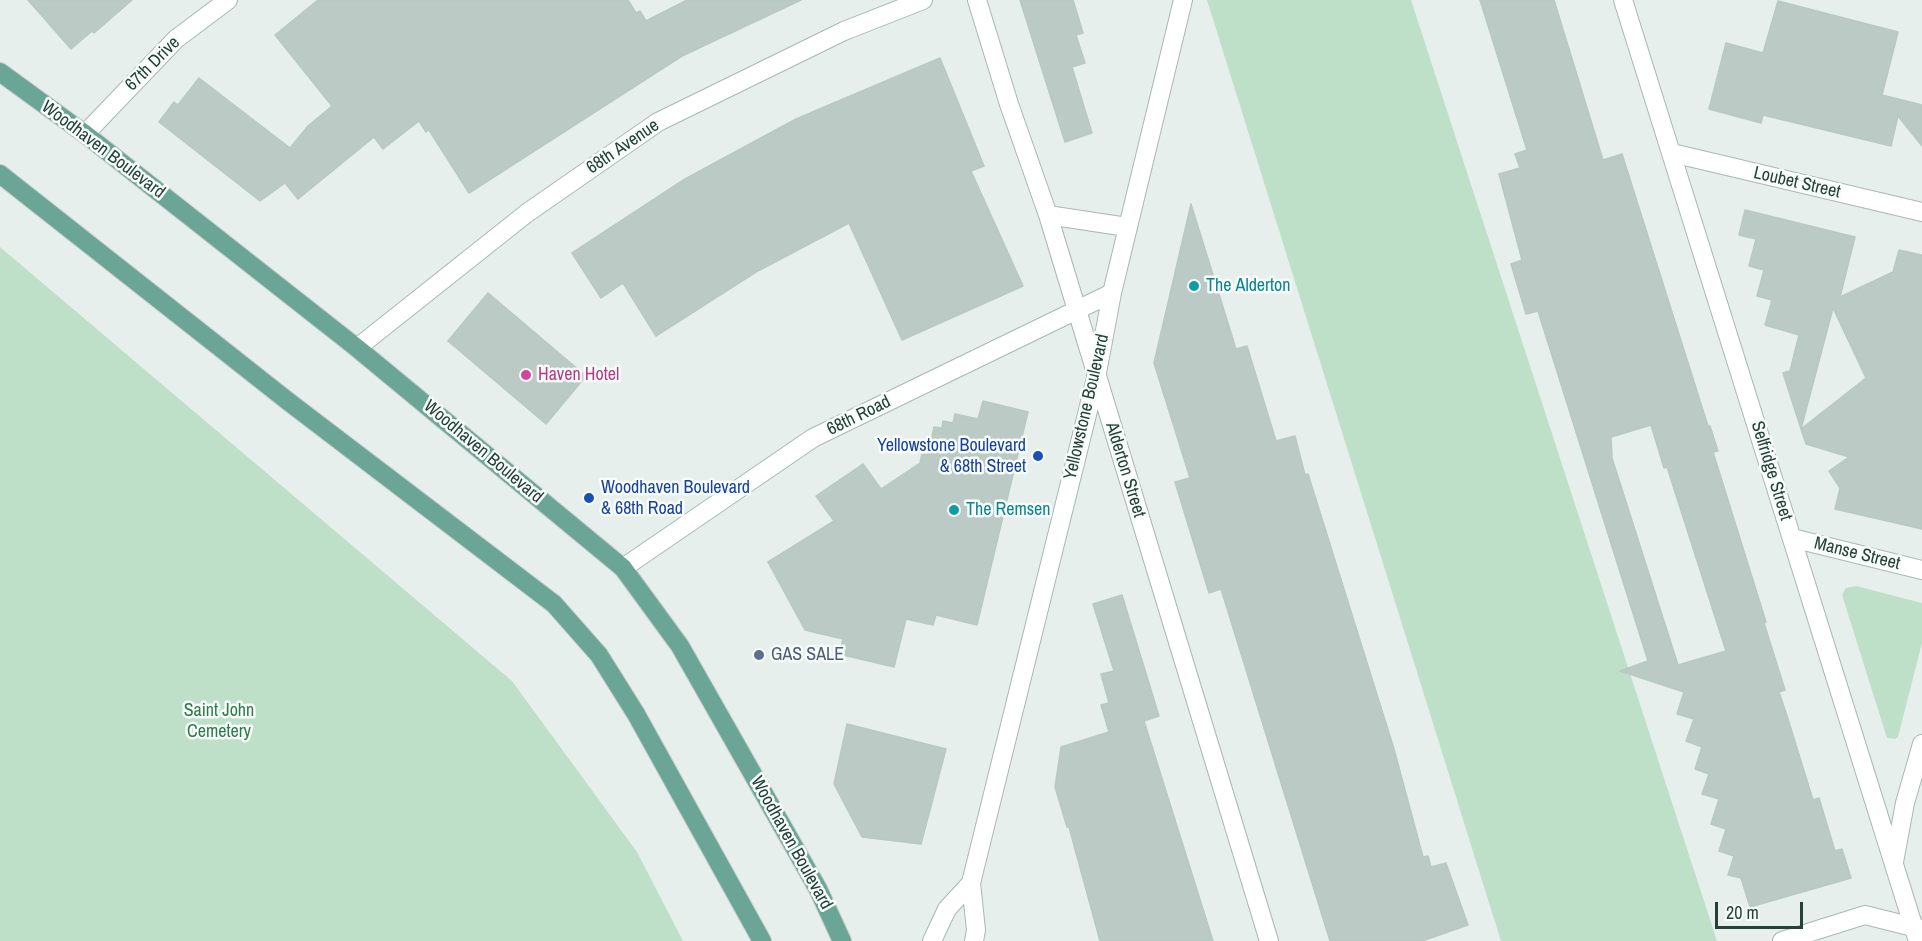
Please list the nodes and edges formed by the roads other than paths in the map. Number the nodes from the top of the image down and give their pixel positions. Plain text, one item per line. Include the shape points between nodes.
1 (228, 0) edge
2 (923, 0) edge
3 (977, 0) edge
4 (1183, 0) edge
5 (1623, 0) edge
6 (0, 72) edge
7 (85, 134) junction
8 (1671, 153) junction
9 (0, 174) edge
10 (1922, 212) edge
11 (1048, 215) junction
12 (1127, 227) junction
13 (1112, 293) junction
14 (1076, 311) junction
15 (357, 348) junction
16 (1096, 378) junction
17 (1792, 538) junction
18 (623, 568) junction
19 (1922, 570) edge
20 (1922, 744) edge
21 (1894, 864) junction
22 (971, 883) junction
23 (1918, 933) edge
24 (762, 941) edge
25 (842, 941) edge
26 (932, 941) edge
27 (974, 941) edge
28 (1269, 941) edge
29 (1782, 941) edge

1 - 7 street, 67th Drive via 176,39
2 - 15 street, 68th Avenue via 844,31 658,122 527,213
3 - 11 street, Alderton Street
4 - 12 street, Yellowstone Boulevard
5 - 8 street, Selfridge Street
6 - 7 main road, Woodhaven Boulevard
7 - 15 main road, Woodhaven Boulevard
8 - 10 street, Loubet Street
8 - 17 street, Selfridge Street
9 - 24 main road via 554,604 599,655 636,714
11 - 12 street
11 - 14 street, Alderton Street
12 - 13 street, Yellowstone Boulevard
13 - 14 street, 68th Road
13 - 16 street, Yellowstone Boulevard
14 - 16 street, Alderton Street
14 - 18 street, 68th Road via 813,438
15 - 18 main road, Woodhaven Boulevard
16 - 22 street, Yellowstone Boulevard
16 - 28 street, Alderton Street
17 - 19 street, Manse Street
17 - 21 street, Selfridge Street
18 - 25 main road, Woodhaven Boulevard via 680,646 818,889
20 - 21 street via 1905,802
21 - 23 street, Selfridge Street
22 - 26 street, Yellowstone Boulevard via 947,909
22 - 27 street, Yellowstone Boulevard
23 - 29 street via 1864,915

